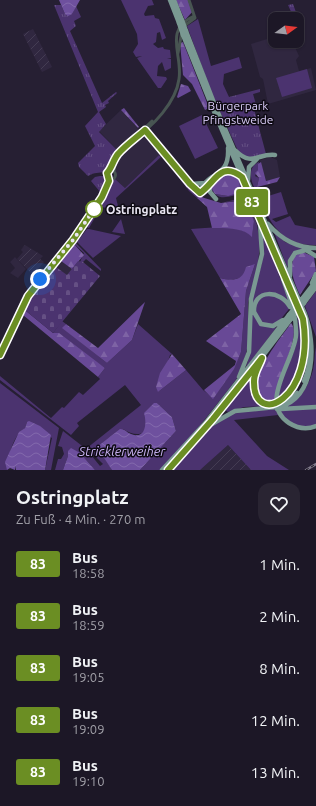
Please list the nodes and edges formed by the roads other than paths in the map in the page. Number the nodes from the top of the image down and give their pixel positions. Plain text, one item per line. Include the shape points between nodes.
1 (170, 0) edge
2 (174, 0) edge
3 (189, 0) edge
4 (182, 27) junction
5 (228, 145) junction
6 (233, 148) junction
7 (275, 155) dead end
8 (259, 158) junction
9 (112, 171) junction
10 (242, 177) junction
11 (111, 179) junction
12 (248, 182) junction
13 (207, 183) junction
14 (190, 184) dead end
15 (216, 199) dead end
16 (258, 216) junction
17 (264, 220) junction
18 (316, 248) edge
19 (316, 256) edge
20 (279, 263) junction
21 (316, 274) edge
22 (316, 280) edge
23 (291, 282) junction
24 (313, 287) edge
25 (290, 317) junction
26 (308, 324) junction
27 (316, 342) edge
28 (0, 355) edge
29 (262, 358) junction
30 (233, 389) junction
31 (278, 407) junction
32 (316, 407) edge
33 (220, 408) junction
34 (316, 426) edge
35 (206, 428) junction
36 (162, 470) edge
37 (168, 470) edge

1 - 4 highway
2 - 4 highway
3 - 4 street via 194,17
4 - 5 highway
4 - 6 highway
4 - 9 street via 176,39 179,75 177,87 161,114 116,158
5 - 10 highway
5 - 13 highway via 228,160 225,167
6 - 8 highway via 246,159
6 - 12 highway
7 - 8 highway
8 - 12 highway via 248,170
9 - 11 street via 107,174
9 - 11 street via 116,176
10 - 13 highway via 236,172 229,171
10 - 16 highway
11 - 28 street via 73,240 28,296
12 - 17 highway
13 - 14 highway
13 - 15 highway
16 - 20 highway
16 - 30 highway via 262,254 251,299 250,345 243,369
17 - 18 highway via 278,235 288,241 299,246
17 - 23 highway
19 - 23 highway via 306,250 293,255 289,265
20 - 25 highway
20 - 31 highway via 304,323 310,352 308,371 302,385 291,399
21 - 24 highway
22 - 24 highway
23 - 26 highway
24 - 25 highway, bridge
25 - 25 highway via 276,325 263,325 254,316 254,305 263,295 275,294 286,301
25 - 29 highway
25 - 30 highway
25 - 34 highway via 295,343 277,390 276,402 282,416 291,424 303,428
26 - 27 highway
26 - 31 highway via 314,352 309,376 297,397 288,404
29 - 31 highway via 255,377 255,389 261,399
29 - 33 highway
30 - 33 highway
31 - 32 highway
31 - 35 highway via 248,409 227,414
33 - 35 highway
33 - 36 highway
35 - 37 highway

